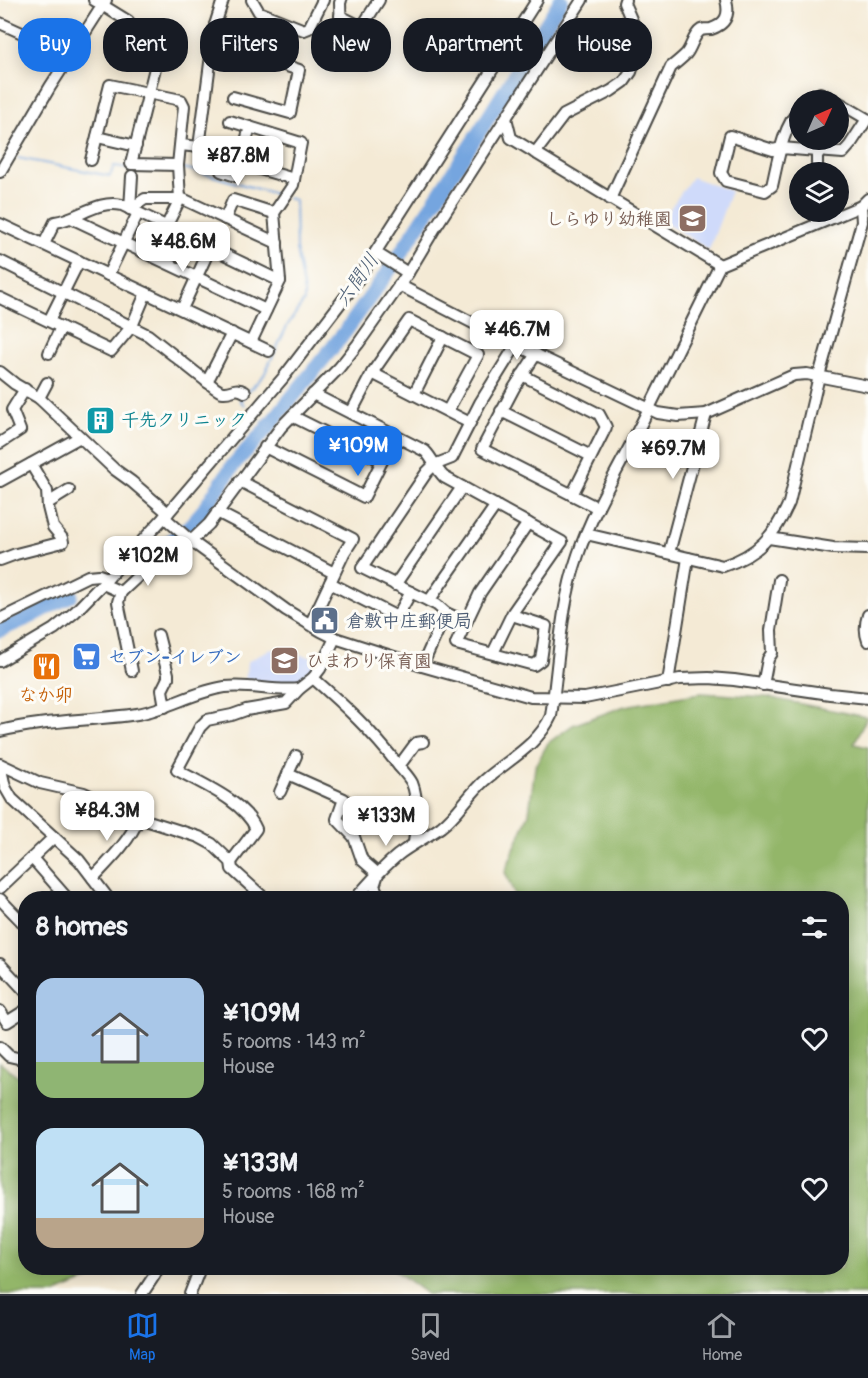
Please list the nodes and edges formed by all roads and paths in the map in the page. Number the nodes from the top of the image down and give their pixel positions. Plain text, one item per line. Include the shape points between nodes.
1 (223, 0) edge
2 (252, 0) edge
3 (323, 0) edge
4 (379, 0) edge
5 (537, 0) edge
6 (582, 0) edge
7 (625, 0) edge
8 (726, 0) edge
9 (338, 1) edge
10 (101, 2) edge
11 (340, 16) joint
12 (124, 18) edge
13 (217, 18) edge
14 (91, 19) edge
15 (0, 23) edge
16 (18, 31) edge
17 (60, 72) edge
18 (154, 72) edge
19 (209, 72) edge
20 (299, 72) edge
21 (149, 93) junction
22 (232, 97) dead end
23 (849, 108) edge
24 (506, 118) junction
25 (868, 119) edge
26 (230, 121) dead end
27 (789, 124) edge
28 (250, 127) junction
29 (97, 137) junction
30 (511, 138) junction
31 (181, 145) junction
32 (136, 146) junction
33 (487, 147) junction
34 (782, 148) junction
35 (817, 151) junction
36 (535, 153) junction
37 (91, 160) dead end
38 (817, 162) edge
39 (239, 163) junction
40 (178, 167) junction
41 (221, 171) dead end
42 (0, 172) edge
43 (132, 176) dead end
44 (294, 179) junction
45 (610, 198) junction
46 (180, 199) junction
47 (865, 202) edge
48 (134, 211) junction
49 (274, 213) junction
50 (71, 218) junction
51 (225, 219) junction
52 (0, 224) edge
53 (816, 224) joint
54 (166, 227) junction
55 (124, 243) junction
56 (277, 243) junction
57 (44, 244) junction
58 (210, 248) junction
59 (376, 254) junction
60 (0, 261) edge
61 (79, 261) junction
62 (720, 265) junction
63 (404, 271) junction
64 (108, 275) junction
65 (197, 278) junction
66 (280, 281) junction
67 (399, 285) junction
68 (63, 292) junction
69 (146, 293) junction
70 (0, 298) edge
71 (182, 309) junction
72 (266, 310) junction
73 (49, 321) junction
74 (132, 326) junction
75 (61, 327) junction
76 (232, 333) junction
77 (443, 337) junction
78 (251, 342) junction
79 (516, 345) junction
80 (269, 351) dead end
81 (49, 353) dead end
82 (536, 354) junction
83 (0, 372) edge
84 (372, 373) junction
85 (522, 375) junction
86 (819, 376) junction
87 (47, 382) dead end
88 (207, 382) junction
89 (868, 386) edge
90 (24, 389) junction
91 (245, 392) dead end
92 (314, 394) junction
93 (414, 394) junction
94 (39, 398) junction
95 (649, 408) junction
96 (448, 410) junction
97 (501, 411) junction
98 (351, 413) junction
99 (706, 414) junction
100 (292, 416) junction
101 (470, 423) junction
102 (394, 435) junction
103 (80, 437) junction
104 (0, 443) edge
105 (265, 447) junction
106 (591, 456) junction
107 (382, 461) junction
108 (31, 464) junction
109 (434, 465) junction
110 (0, 481) edge
111 (240, 481) junction
112 (462, 487) junction
113 (69, 490) dead end
114 (572, 495) junction
115 (48, 503) junction
116 (496, 505) junction
117 (598, 508) junction
118 (217, 512) junction
119 (166, 515) junction
120 (528, 523) junction
121 (586, 534) junction
122 (769, 538) junction
123 (189, 540) junction
124 (868, 549) edge
125 (669, 553) junction
126 (688, 558) junction
127 (0, 560) edge
128 (332, 578) junction
129 (779, 580) dead end
130 (106, 581) junction
131 (395, 585) junction
132 (121, 592) junction
133 (411, 592) junction
134 (429, 601) junction
135 (446, 613) junction
136 (512, 615) junction
137 (868, 615) edge
138 (0, 619) edge
139 (466, 622) junction
140 (310, 625) junction
141 (158, 635) dead end
142 (335, 638) junction
143 (868, 642) edge
144 (493, 653) junction
145 (0, 662) edge
146 (422, 666) junction
147 (132, 671) dead end
148 (314, 678) junction
149 (668, 682) junction
150 (763, 685) junction
151 (299, 689) junction
152 (553, 698) junction
153 (866, 700) edge
154 (165, 707) junction
155 (0, 731) edge
156 (423, 742) dead end
157 (296, 756) dead end
158 (0, 764) edge
159 (399, 766) junction
160 (288, 774) junction
161 (2, 790) edge
162 (280, 792) dead end
163 (139, 818) junction
164 (54, 837) junction
165 (414, 843) junction
166 (32, 858) junction
167 (231, 862) junction
168 (378, 874) junction
169 (93, 878) junction
170 (0, 888) edge
171 (61, 891) edge
172 (103, 891) edge
173 (256, 891) edge
174 (362, 891) edge
175 (376, 891) edge
176 (0, 899) edge
177 (18, 918) edge
178 (0, 964) edge
179 (18, 983) edge
180 (0, 1011) edge
181 (18, 1015) edge
182 (3, 1024) edge
183 (0, 1047) edge
184 (18, 1058) edge
185 (154, 1275) edge
186 (197, 1275) edge
187 (142, 1294) edge
188 (190, 1294) edge

1 - 13 street
2 - 3 street via 259,12 304,30 309,28
4 - 11 street via 362,27
5 - 59 street
6 - 24 street
7 - 36 street via 637,33 637,54 631,72 610,92 564,116
8 - 45 street via 728,17 721,24 701,30 687,53 671,67
9 - 11 street
10 - 12 street
10 - 14 street
15 - 16 street
17 - 42 street
18 - 21 street
19 - 31 street via 199,147
20 - 22 street via 290,113
21 - 29 street via 110,85
21 - 31 street via 183,102
21 - 32 street
23 - 25 street
24 - 30 street
24 - 33 street
25 - 35 street via 843,153
26 - 28 street
27 - 34 street
28 - 39 street
28 - 44 street via 301,143
29 - 32 street
29 - 37 street
30 - 33 street
30 - 36 street
31 - 40 street
32 - 40 street via 131,164
33 - 63 street
34 - 34 street via 772,186 765,191 726,181 722,173 730,136 773,150
34 - 35 street
35 - 38 street
36 - 45 street
39 - 41 street via 236,176
39 - 44 street
40 - 46 street
43 - 48 street
44 - 49 street
45 - 62 street
46 - 48 street via 145,200
46 - 51 street
46 - 54 street
47 - 53 street
47 - 86 street
48 - 50 street via 114,203
48 - 54 street
48 - 55 street
49 - 51 street via 233,200
49 - 56 street
50 - 55 street
50 - 57 street via 55,222
51 - 56 street
52 - 57 street
53 - 62 street
54 - 58 street
55 - 64 street
55 - 65 street
56 - 66 street
57 - 61 street
58 - 65 street
58 - 66 street
59 - 63 street
59 - 119 street via 283,378
60 - 68 street
61 - 64 street
61 - 68 street
62 - 95 street
63 - 67 street
64 - 69 street
65 - 71 street
65 - 72 street
66 - 72 street
67 - 79 street
67 - 92 street via 352,352
68 - 73 street
68 - 74 street
69 - 71 street
69 - 74 street
70 - 73 street
71 - 76 street
72 - 78 street
73 - 75 street
74 - 75 street via 111,351
74 - 88 street
75 - 81 street
76 - 78 street
76 - 88 street
77 - 84 street via 409,320
77 - 93 street
77 - 96 street via 477,355
78 - 80 street
79 - 82 street
79 - 101 street
82 - 85 street
82 - 95 street
83 - 90 street
84 - 93 street
84 - 98 street
85 - 97 street
85 - 106 street via 599,414 606,427
86 - 89 street
86 - 99 street via 794,375
86 - 122 street via 789,503
87 - 94 street
88 - 91 street via 224,392 234,388
90 - 94 street
90 - 104 street via 12,410 20,430
92 - 98 street
92 - 100 street
93 - 96 street
94 - 103 street
95 - 99 street via 678,417
95 - 117 street
96 - 101 street
97 - 106 street
97 - 114 street via 482,449
98 - 102 street
99 - 125 street
100 - 105 street
100 - 107 street
101 - 109 street via 452,458
102 - 107 street
102 - 109 street via 425,451
103 - 108 street
103 - 119 street
105 - 107 street via 364,497
105 - 111 street
106 - 114 street
108 - 110 street
108 - 115 street via 47,491
109 - 112 street via 444,477
109 - 131 street via 362,568
111 - 118 street
111 - 128 street via 353,539
112 - 116 street
112 - 131 street
113 - 115 street
114 - 117 street
115 - 127 street via 53,527 63,542
116 - 120 street
116 - 134 street
117 - 121 street
118 - 123 street
118 - 128 street
119 - 123 street
119 - 130 street
120 - 136 street via 562,542
120 - 139 street via 480,593
121 - 125 street
121 - 152 street via 567,591
122 - 124 street
122 - 126 street via 739,561 723,566
123 - 132 street via 149,566
123 - 140 street
125 - 126 street
126 - 149 street
128 - 133 street via 397,617
128 - 140 street
129 - 150 street via 771,630 772,653
130 - 132 street
130 - 138 street via 99,575 88,576
130 - 145 street via 54,629
131 - 133 street
132 - 147 street via 118,602
133 - 134 street
134 - 135 street
135 - 139 street
135 - 146 street
136 - 144 street
136 - 144 street via 546,626 541,660 534,665
137 - 143 street
139 - 144 street via 456,644
140 - 142 street
141 - 154 street via 168,674 162,690
142 - 146 street
142 - 148 street
146 - 152 street via 531,697
148 - 151 street
148 - 159 street via 361,721
149 - 150 street via 709,678
149 - 152 street via 585,699
150 - 153 street
151 - 154 street via 226,687
151 - 167 street via 286,703 207,720 177,770 227,797 252,821 256,829
152 - 165 street via 550,716 537,736 472,792 446,822
154 - 155 street via 138,714
156 - 159 street via 416,743
157 - 160 street
158 - 161 street
158 - 163 street via 40,783 84,793
159 - 165 street via 412,783 415,798
160 - 162 street
160 - 168 street via 344,799 337,819 354,837 362,861
161 - 164 street
163 - 167 street via 199,837
163 - 169 street via 128,839
164 - 166 street
164 - 169 street
165 - 168 street
166 - 170 street
166 - 171 street
167 - 173 street via 232,869
168 - 174 street
168 - 175 street
169 - 172 street
176 - 177 street
178 - 179 street
180 - 182 street
181 - 182 street
183 - 184 street
185 - 187 street
186 - 188 street

